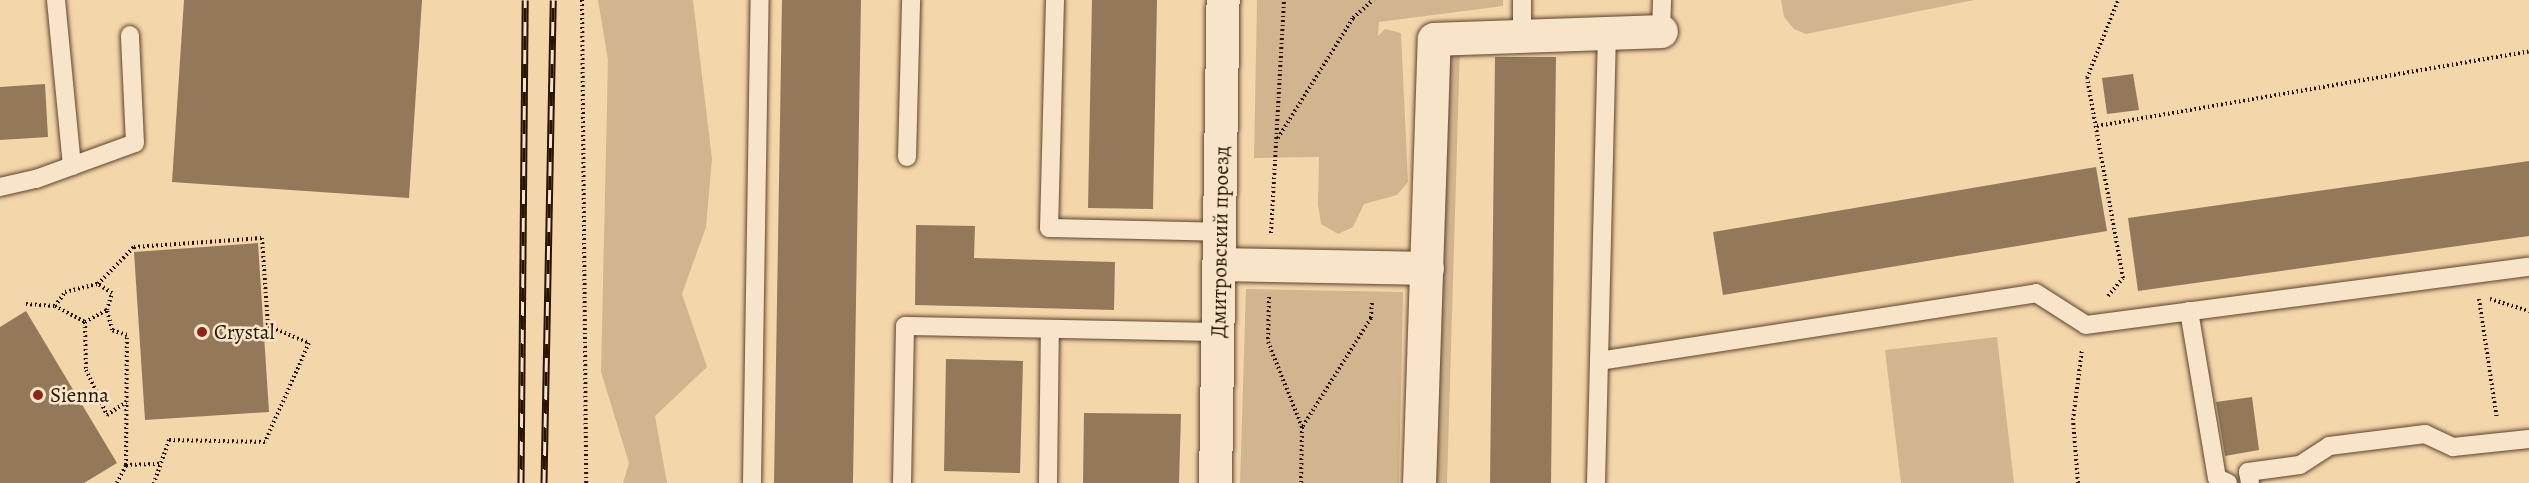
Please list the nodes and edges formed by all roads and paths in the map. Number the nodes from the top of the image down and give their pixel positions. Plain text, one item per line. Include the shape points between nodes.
1 (56, 0) edge
2 (582, 0) edge
3 (760, 0) edge
4 (911, 0) edge
5 (1055, 0) edge
6 (1223, 0) edge
7 (1373, 0) edge
8 (1522, 0) edge
9 (2118, 0) edge
10 (1662, 15) edge
11 (1607, 31) junction
12 (130, 34) dead end
13 (1522, 35) junction
14 (2529, 51) edge
15 (2097, 126) junction
16 (1277, 138) dead end
17 (907, 157) dead end
18 (72, 166) junction
19 (0, 187) edge
20 (1221, 248) junction
21 (1373, 267) junction
22 (2529, 267) edge
23 (1427, 268) junction
24 (98, 284) junction
25 (26, 304) dead end
26 (55, 306) junction
27 (107, 310) junction
28 (2189, 311) junction
29 (2529, 311) edge
30 (85, 322) junction
31 (2086, 325) junction
32 (1050, 329) junction
33 (1219, 332) junction
34 (1599, 362) junction
35 (126, 402) junction
36 (1302, 427) dead end
37 (2529, 439) edge
38 (2500, 442) junction
39 (161, 464) junction
40 (126, 465) junction
41 (2245, 479) edge
42 (117, 483) edge
43 (154, 483) edge
44 (586, 483) edge
45 (752, 483) edge
46 (902, 483) edge
47 (1048, 483) edge
48 (1215, 483) edge
49 (1419, 483) edge
50 (1596, 483) edge
51 (2078, 483) edge
52 (2228, 483) edge

1 - 18 lane
2 - 44 path
3 - 45 lane
4 - 17 lane
5 - 20 lane via 1048,228
6 - 20 street, Дмитровский проезд
7 - 16 path via 1353,18
8 - 13 lane
9 - 15 path via 2087,78
10 - 11 street
11 - 13 street
11 - 34 lane
12 - 18 lane via 135,143
13 - 23 street via 1434,39
14 - 15 path
15 - 31 path via 2123,278
18 - 19 lane via 36,180
20 - 21 street
20 - 33 street, Дмитровский проезд
21 - 23 street
21 - 36 path via 1371,318
22 - 28 lane
23 - 49 street
24 - 26 path via 64,292
24 - 27 path via 112,293
24 - 39 path via 134,247 262,238 268,326 309,343 265,442 169,440
25 - 26 path
26 - 30 path
27 - 30 path
27 - 35 path via 112,330 127,335
28 - 31 lane
28 - 52 lane via 2217,478
29 - 38 path via 2478,296
30 - 35 path via 86,370 107,415
31 - 34 lane via 2036,293
31 - 51 path via 2073,420
32 - 33 lane
32 - 46 lane via 905,326
32 - 47 lane
33 - 48 street, Дмитровский проезд
34 - 50 lane
35 - 40 path
37 - 38 lane
38 - 41 lane via 2453,447 2425,434 2329,446 2300,465
39 - 40 path
39 - 43 path
40 - 42 path

